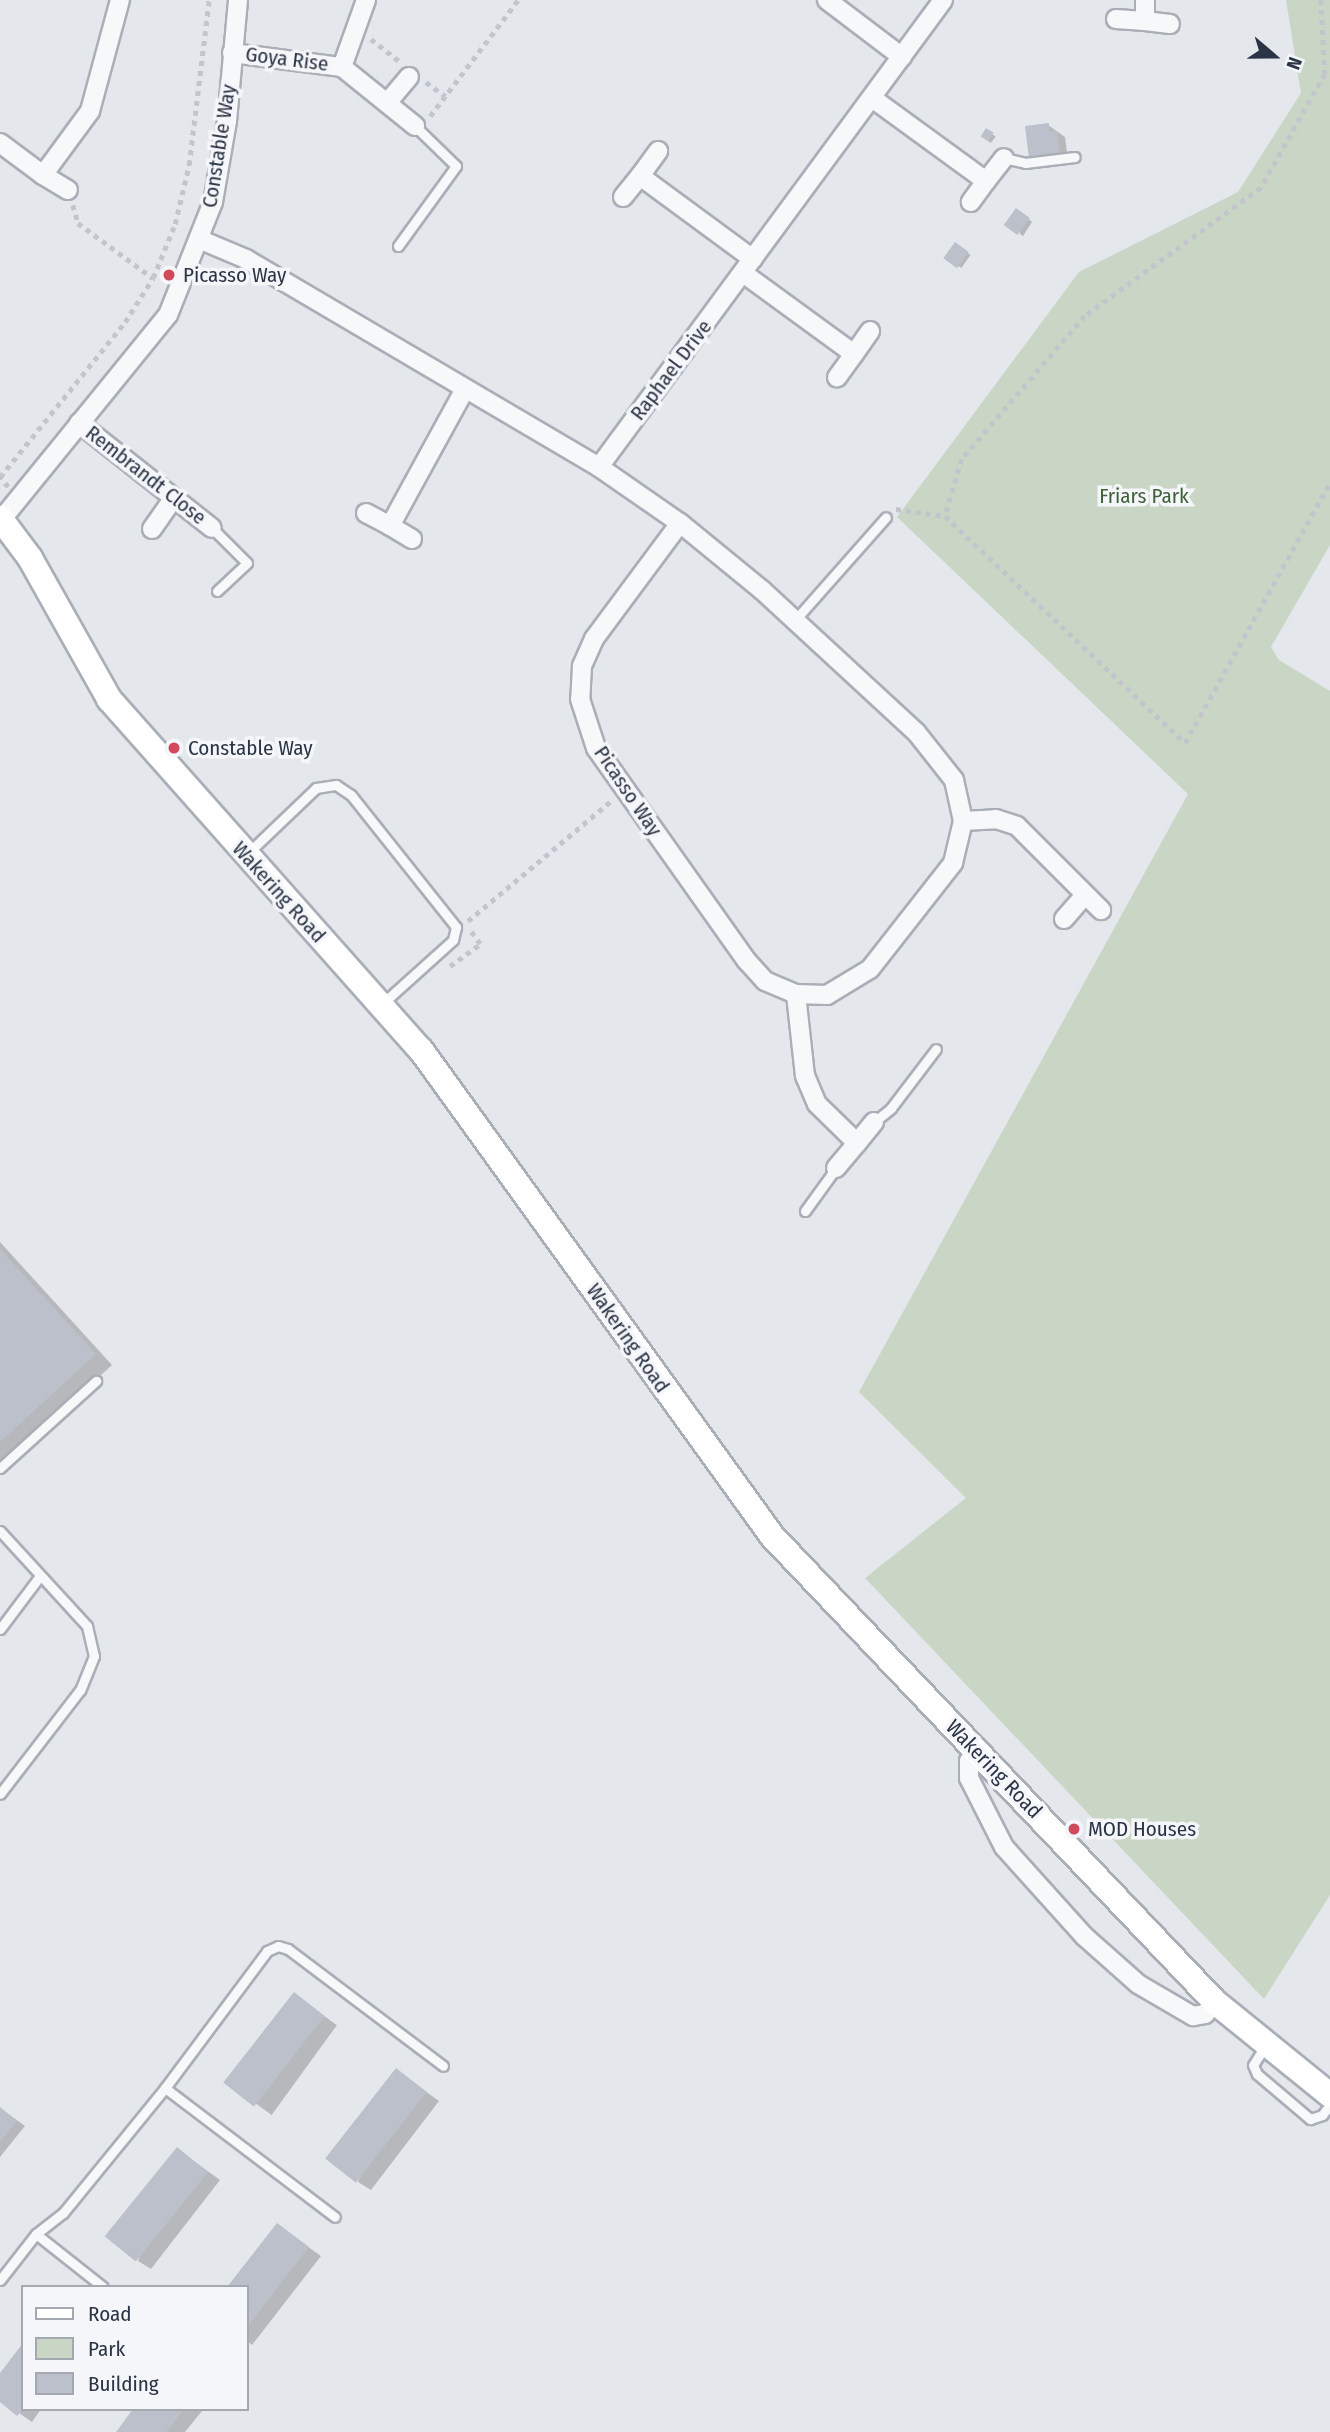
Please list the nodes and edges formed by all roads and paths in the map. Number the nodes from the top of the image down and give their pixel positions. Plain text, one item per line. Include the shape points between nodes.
1 (120, 0) edge
2 (209, 0) edge
3 (238, 0) edge
4 (366, 0) edge
5 (518, 0) edge
6 (827, 0) edge
7 (943, 0) edge
8 (1146, 0) edge
9 (1321, 0) edge
10 (1116, 19) dead end
11 (1145, 21) junction
12 (1170, 24) dead end
13 (232, 52) junction
14 (902, 57) junction
15 (342, 67) junction
16 (409, 77) dead end
17 (872, 98) junction
18 (387, 103) junction
19 (417, 128) junction
20 (0, 143) edge
21 (658, 151) dead end
22 (1075, 157) dead end
23 (1004, 158) joint
24 (43, 175) junction
25 (640, 176) junction
26 (986, 181) junction
27 (68, 191) joint
28 (623, 197) dead end
29 (971, 202) dead end
30 (201, 240) junction
31 (398, 246) dead end
32 (748, 266) junction
33 (153, 278) junction
34 (870, 331) dead end
35 (854, 354) junction
36 (837, 377) dead end
37 (465, 389) junction
38 (79, 423) junction
39 (599, 467) junction
40 (1330, 483) edge
41 (174, 498) junction
42 (18, 499) junction
43 (366, 513) dead end
44 (945, 516) junction
45 (886, 517) joint
46 (1, 519) edge
47 (680, 523) junction
48 (390, 526) junction
49 (212, 528) joint
50 (152, 529) dead end
51 (412, 539) dead end
52 (216, 591) dead end
53 (795, 620) junction
54 (625, 789) junction
55 (963, 821) junction
56 (246, 855) junction
57 (1085, 895) junction
58 (1101, 910) dead end
59 (1064, 919) dead end
60 (439, 974) dead end
61 (796, 994) junction
62 (381, 1004) junction
63 (936, 1049) dead end
64 (874, 1122) joint
65 (857, 1143) junction
66 (836, 1168) joint
67 (805, 1211) dead end
68 (96, 1381) dead end
69 (0, 1468) edge
70 (0, 1531) edge
71 (40, 1576) junction
72 (0, 1629) edge
73 (976, 1750) junction
74 (0, 1794) edge
75 (1215, 2002) junction
76 (1266, 2043) junction
77 (443, 2066) dead end
78 (165, 2088) junction
79 (1330, 2095) edge
80 (1330, 2105) edge
81 (335, 2217) dead end
82 (36, 2234) junction
83 (0, 2280) edge
84 (100, 2285) edge

1 - 24 street via 90,111
2 - 33 path via 189,165 175,224
3 - 13 street, Constable Way
4 - 15 street, Goya Rise
5 - 19 path
6 - 14 street
7 - 14 street, Raphael Drive
8 - 11 street
9 - 44 path via 1325,74 1261,188 1085,316 962,459
10 - 11 street
11 - 12 street
13 - 15 street, Goya Rise
13 - 30 street, Constable Way via 220,166
14 - 17 street, Raphael Drive
15 - 18 street, Goya Rise
16 - 18 street
17 - 26 street
17 - 32 street, Raphael Drive
18 - 19 street, Goya Rise
19 - 31 lane via 456,166
20 - 24 street
21 - 25 street
22 - 23 lane via 1025,163
23 - 26 street
24 - 27 street
25 - 28 street
25 - 32 street
26 - 29 street
27 - 33 path via 78,223
30 - 37 street, Picasso Way via 246,259
30 - 38 street, Constable Way via 168,315
32 - 35 street
32 - 39 street, Raphael Drive
33 - 42 path via 125,322 0,477
34 - 35 street
35 - 36 street
37 - 39 street, Picasso Way
37 - 48 street
38 - 41 street, Rembrandt Close
38 - 42 street, Constable Way
39 - 47 street, Picasso Way
40 - 44 path via 1185,743
41 - 49 street, Rembrandt Close
41 - 50 street
42 - 46 street, Constable Way
43 - 48 street
44 - 45 path via 898,507
45 - 53 lane
46 - 56 street, Wakering Road via 30,558 109,699
47 - 53 street, Picasso Way
47 - 54 street, Picasso Way via 594,639 582,666 580,699 586,723 596,748
48 - 51 street
49 - 52 lane via 247,563
53 - 55 street, Picasso Way via 940,757 954,780
54 - 60 path via 465,923 480,944
54 - 61 street, Picasso Way via 747,961 765,981
55 - 57 street via 996,818 1017,826
55 - 61 street, Picasso Way via 953,863 870,969 827,995
56 - 62 street, Wakering Road
56 - 62 lane via 316,788 336,785 351,796 456,927 453,940
57 - 58 street
57 - 59 street
61 - 65 street via 805,1076 817,1104
62 - 73 street, Wakering Road via 468,1113 772,1536
63 - 64 lane via 891,1108
64 - 65 street
65 - 66 street
66 - 67 lane
68 - 69 lane
70 - 71 lane
71 - 72 lane
71 - 74 lane via 87,1626 94,1656 80,1690
73 - 75 street, Wakering Road
73 - 75 street via 969,1761 969,1778 982,1807 1020,1869 1065,1917 1116,1967 1175,2007 1193,2016 1205,2014
75 - 76 street, Wakering Road
76 - 79 street, Wakering Road
76 - 80 lane via 1253,2065 1257,2074 1310,2119 1322,2115
77 - 78 lane via 278,1946 267,1951
78 - 81 lane
78 - 82 lane via 63,2213
82 - 83 lane
82 - 84 lane

